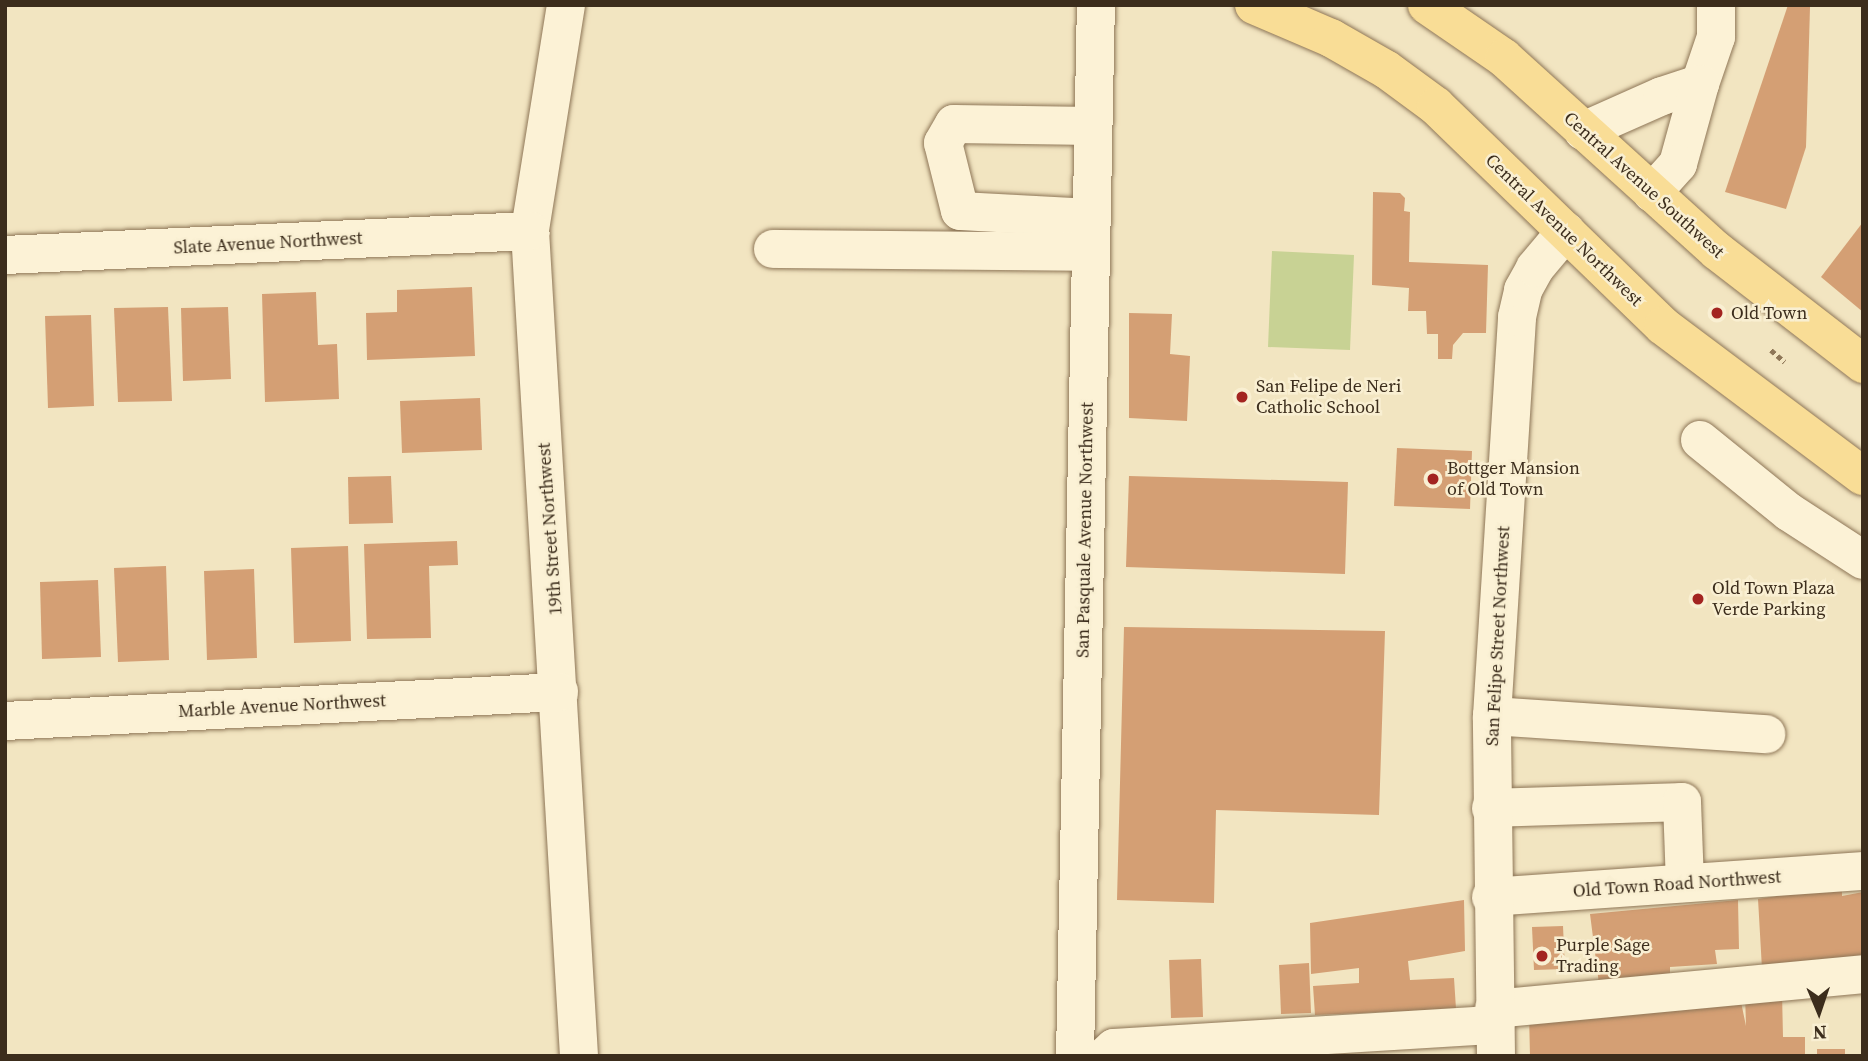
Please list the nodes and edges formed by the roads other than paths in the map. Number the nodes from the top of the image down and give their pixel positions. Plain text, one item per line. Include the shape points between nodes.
1 (566, 5) edge
2 (1096, 5) edge
3 (1254, 5) edge
4 (1427, 5) edge
5 (1716, 5) edge
6 (1700, 84) junction
7 (1093, 126) junction
8 (1583, 131) junction
9 (1652, 193) junction
10 (530, 231) junction
11 (1566, 232) junction
12 (1091, 235) junction
13 (772, 249) dead end
14 (5, 255) edge
15 (1863, 364) edge
16 (1699, 440) dead end
17 (1863, 476) edge
18 (1863, 560) edge
19 (559, 692) junction
20 (1492, 716) junction
21 (5, 721) edge
22 (1766, 734) dead end
23 (1491, 808) junction
24 (1863, 871) edge
25 (1685, 883) junction
26 (1491, 897) junction
27 (1863, 974) edge
28 (1495, 1030) edge
29 (579, 1056) edge
30 (1075, 1056) edge
31 (1105, 1056) edge

1 - 10 street, 19th Street Northwest
2 - 7 street, San Pasquale Avenue Northwest
3 - 11 main road, Central Avenue Northwest via 1331,38 1397,77 1436,106
4 - 8 main road, Central Avenue Southwest via 1504,58
5 - 6 street via 1716,37
6 - 8 street
6 - 9 street via 1678,164
7 - 12 street, San Pasquale Avenue Northwest
7 - 12 street via 954,124 943,144 960,212
8 - 9 main road, Central Avenue Southwest
9 - 15 main road, Central Avenue Southwest via 1774,298
10 - 14 street, Slate Avenue Northwest
10 - 19 street, 19th Street Northwest
11 - 17 main road, Central Avenue Northwest via 1663,326
11 - 20 street, San Felipe Street Northwest via 1535,268 1523,290 1517,317
12 - 13 street
12 - 30 street, San Pasquale Avenue Northwest
16 - 18 street via 1789,512
19 - 21 street, Marble Avenue Northwest
19 - 29 street, 19th Street Northwest
20 - 22 street
20 - 23 street, San Felipe Street Northwest
23 - 25 street via 1682,802
23 - 26 street, San Felipe Street Northwest
24 - 25 street, Old Town Road Northwest
25 - 26 street, Old Town Road Northwest
26 - 28 street, San Felipe Street Northwest
27 - 28 street
28 - 31 street via 1114,1048

